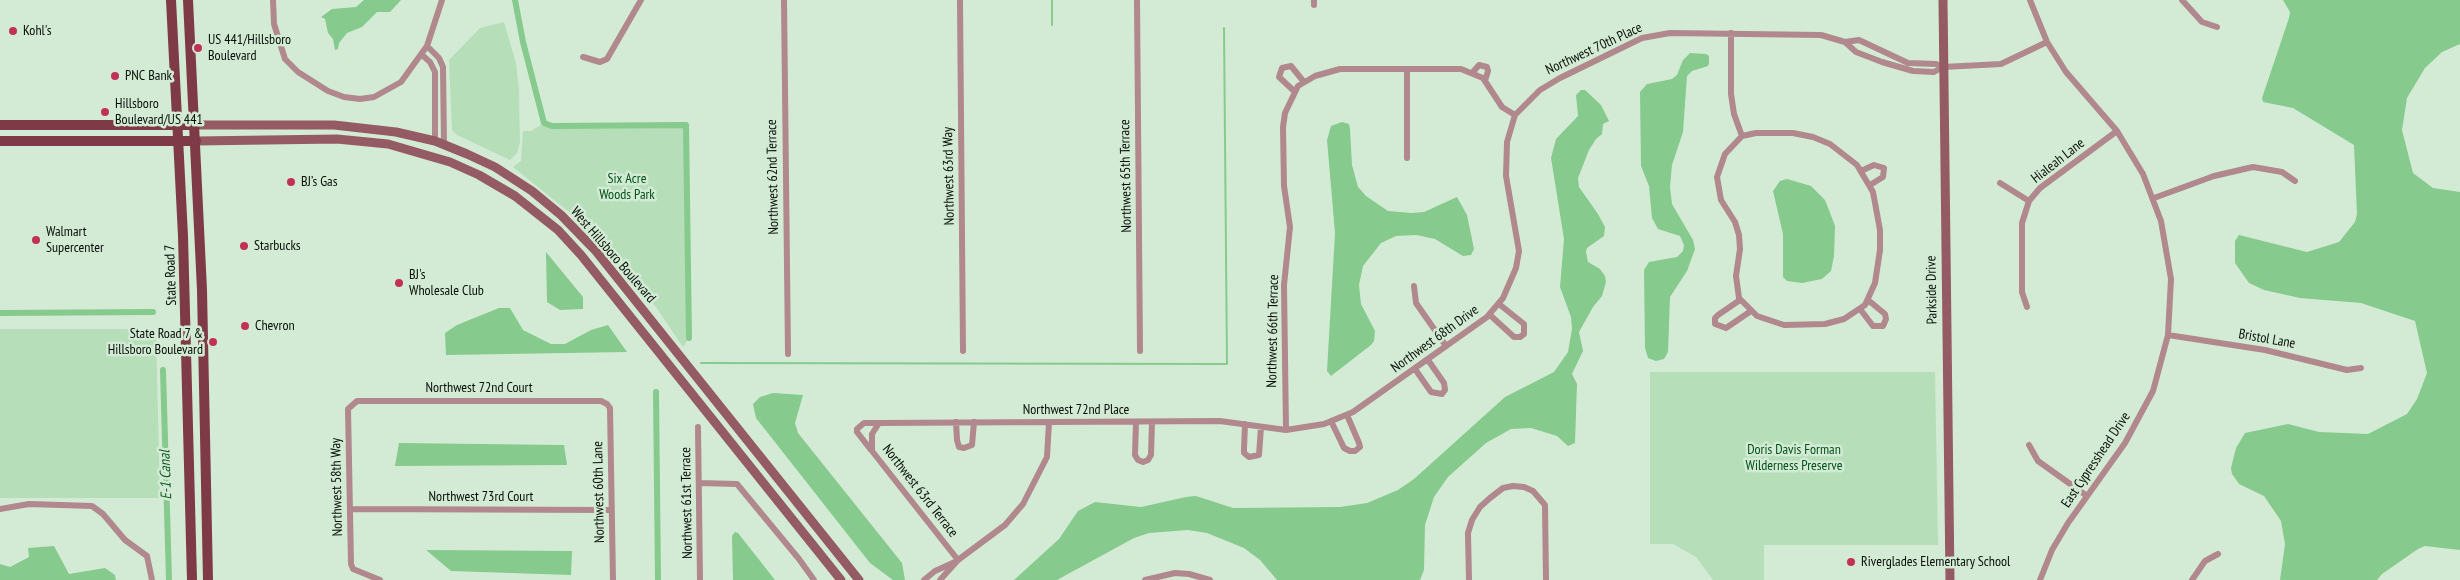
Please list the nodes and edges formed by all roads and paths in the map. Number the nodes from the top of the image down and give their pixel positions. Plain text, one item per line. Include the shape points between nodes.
1 (171, 0) edge
2 (188, 0) edge
3 (273, 0) edge
4 (442, 0) edge
5 (641, 0) edge
6 (784, 0) edge
7 (960, 0) edge
8 (1137, 0) edge
9 (1942, 0) edge
10 (2030, 0) edge
11 (2182, 0) edge
12 (2217, 27) dead end
13 (1731, 33) junction
14 (1845, 42) junction
15 (2047, 42) junction
16 (1867, 44) junction
17 (427, 46) junction
18 (1885, 53) junction
19 (1863, 54) junction
20 (422, 55) junction
21 (583, 57) dead end
22 (1882, 62) junction
23 (1943, 67) junction
24 (1407, 69) junction
25 (1473, 72) junction
26 (1485, 81) junction
27 (435, 88) junction
28 (444, 88) junction
29 (1515, 115) junction
30 (0, 125) edge
31 (178, 125) junction
32 (195, 125) junction
33 (2117, 131) junction
34 (1742, 136) junction
35 (178, 140) junction
36 (0, 141) edge
37 (196, 141) junction
38 (435, 141) junction
39 (444, 145) junction
40 (433, 156) junction
41 (1407, 158) dead end
42 (1863, 174) junction
43 (2295, 181) dead end
44 (2000, 183) dead end
45 (1870, 185) junction
46 (2154, 198) junction
47 (2029, 201) junction
48 (1414, 286) dead end
49 (1741, 302) junction
50 (1499, 304) junction
51 (2027, 307) dead end
52 (1751, 311) junction
53 (1490, 315) junction
54 (2168, 335) junction
55 (1446, 346) junction
56 (963, 351) dead end
57 (1140, 351) dead end
58 (788, 354) dead end
59 (1428, 360) junction
60 (2361, 368) dead end
61 (1415, 369) junction
62 (188, 400) junction
63 (607, 404) joint
64 (352, 405) joint
65 (1347, 415) junction
66 (1332, 421) junction
67 (956, 422) junction
68 (974, 422) junction
69 (1049, 422) junction
70 (1136, 422) junction
71 (1152, 422) junction
72 (879, 423) junction
73 (1245, 424) junction
74 (698, 427) dead end
75 (1261, 428) junction
76 (1286, 430) junction
77 (206, 436) junction
78 (2030, 445) dead end
79 (872, 451) junction
80 (699, 483) junction
81 (2087, 496) junction
82 (0, 509) edge
83 (350, 509) junction
84 (611, 510) junction
85 (2218, 554) dead end
86 (958, 560) junction
87 (935, 571) junction
88 (941, 579) edge
89 (152, 580) edge
90 (192, 580) edge
91 (208, 580) edge
92 (380, 580) edge
93 (613, 580) edge
94 (700, 580) edge
95 (814, 580) edge
96 (841, 580) edge
97 (859, 580) edge
98 (924, 580) edge
99 (1145, 580) edge
100 (1210, 580) edge
101 (1468, 580) edge
102 (1546, 580) edge
103 (1950, 580) edge
104 (2040, 580) edge
105 (2192, 580) edge

1 - 31 main road, State Road 7
2 - 32 main road
3 - 20 street via 274,24 285,59 298,72 344,97 374,97 389,90 401,82
4 - 17 street
5 - 21 street via 607,59 600,62
6 - 58 street, Northwest 62nd Terrace
7 - 56 street, Northwest 63rd Way
8 - 57 street, Northwest 65th Terrace
9 - 23 street, Parkside Drive
10 - 15 street, East Cypresshead Drive
11 - 12 street via 2202,22
13 - 14 street, Northwest 70th Place via 1821,34
13 - 29 street, Northwest 70th Place via 1670,33 1642,38 1540,90
13 - 34 street via 1731,94
14 - 16 street, Northwest 70th Place via 1859,40
14 - 19 street, Northwest 70th Place
15 - 23 street via 2001,64
15 - 33 street, East Cypresshead Drive via 2066,72
16 - 18 street, Northwest 70th Place
16 - 19 street
17 - 20 street
17 - 28 street via 440,58
18 - 22 street
18 - 23 street, Northwest 70th Place via 1908,62
19 - 22 street, Northwest 70th Place
20 - 27 street via 435,72
22 - 23 street, Northwest 70th Place via 1913,71 1934,72
23 - 103 street, Parkside Drive
24 - 25 street
24 - 41 street
24 - 76 street, Northwest 66th Terrace via 1327,71 1299,86 1285,112 1284,186 1290,227 1284,285
25 - 26 street
25 - 26 street via 1479,65 1486,66
26 - 29 street via 1502,107
27 - 28 street
27 - 38 street
28 - 39 street
29 - 50 street, Northwest 68th Drive via 1505,158 1519,251 1516,268
30 - 31 main road, West Hillsboro Boulevard
31 - 32 main road, West Hillsboro Boulevard
31 - 35 main road, State Road 7
32 - 37 main road
32 - 38 street, West Hillsboro Boulevard via 349,126 389,130
33 - 46 street, East Cypresshead Drive via 2132,152
33 - 47 street, Hialeah Lane via 2040,188
34 - 42 street via 1775,133 1814,137 1830,144
34 - 49 street via 1725,154 1717,176 1721,200 1739,236 1736,276
35 - 36 main road, West Hillsboro Boulevard
35 - 37 main road, West Hillsboro Boulevard
35 - 62 main road, State Road 7
37 - 40 street, West Hillsboro Boulevard via 353,139
37 - 77 main road
38 - 39 street, West Hillsboro Boulevard
38 - 40 street
39 - 40 street
39 - 97 street, West Hillsboro Boulevard via 514,179 579,232
40 - 96 street, West Hillsboro Boulevard via 479,175 515,196 574,246
42 - 45 street
42 - 45 street via 1874,165 1884,168 1884,177
43 - 46 street via 2282,172 2253,167 2214,176
44 - 47 street
45 - 52 street via 1878,210 1880,250 1874,283 1864,305 1835,322 1804,326 1768,322
46 - 54 street, East Cypresshead Drive via 2171,279
47 - 51 street, Hialeah Lane via 2022,223 2022,292
48 - 55 street via 1416,303
49 - 52 street
49 - 52 street via 1718,315 1715,324 1726,328
50 - 53 street, Northwest 68th Drive
50 - 53 street via 1524,324 1524,334 1514,337
53 - 55 street, Northwest 68th Drive
54 - 60 street, Bristol Lane via 2265,350 2347,370
54 - 81 street, East Cypresshead Drive via 2152,391 2141,415
55 - 59 street, Northwest 68th Drive
59 - 61 street, Northwest 68th Drive
59 - 61 street via 1444,383 1442,394 1431,392
61 - 65 street, Northwest 68th Drive
62 - 77 main road via 195,425
62 - 90 main road, State Road 7
63 - 64 street, Northwest 72nd Court via 601,401 357,401
63 - 84 street, Northwest 60th Lane via 610,408
64 - 83 street, Northwest 58th Way via 348,409
65 - 66 street, Northwest 68th Drive
65 - 66 street via 1360,447 1356,451 1344,448
66 - 76 street, Northwest 68th Drive
67 - 68 street, Northwest 72nd Place
67 - 68 street via 959,447 964,448 972,445
67 - 72 street, Northwest 72nd Place
68 - 69 street, Northwest 72nd Place
69 - 70 street, Northwest 72nd Place
69 - 86 street via 1046,457 1023,504 1005,525
70 - 71 street, Northwest 72nd Place
70 - 71 street via 1135,455 1143,462 1151,454
71 - 73 street, Northwest 72nd Place
72 - 79 street, Northwest 63rd Terrace via 872,434
72 - 79 street, Northwest 72nd Place via 864,423 857,429
73 - 75 street, Northwest 72nd Place
73 - 75 street via 1244,453 1250,458 1259,454
74 - 80 street, Northwest 61st Terrace
75 - 76 street, Northwest 72nd Place
77 - 91 main road
78 - 81 street via 2038,461
79 - 86 street, Northwest 63rd Terrace
80 - 94 street, Northwest 61st Terrace
80 - 95 street via 737,484
81 - 104 street, East Cypresshead Drive via 2052,550
82 - 89 street via 29,504 92,506 125,540 147,556
83 - 84 street, Northwest 73rd Court
83 - 92 street, Northwest 58th Way via 353,569
84 - 93 street, Northwest 60th Lane
85 - 105 street via 2205,561
86 - 87 street
86 - 88 street
87 - 88 street
87 - 98 street
99 - 100 street via 1175,573
101 - 102 street via 1468,533 1472,520 1480,508 1503,488 1513,486 1533,491 1545,505

